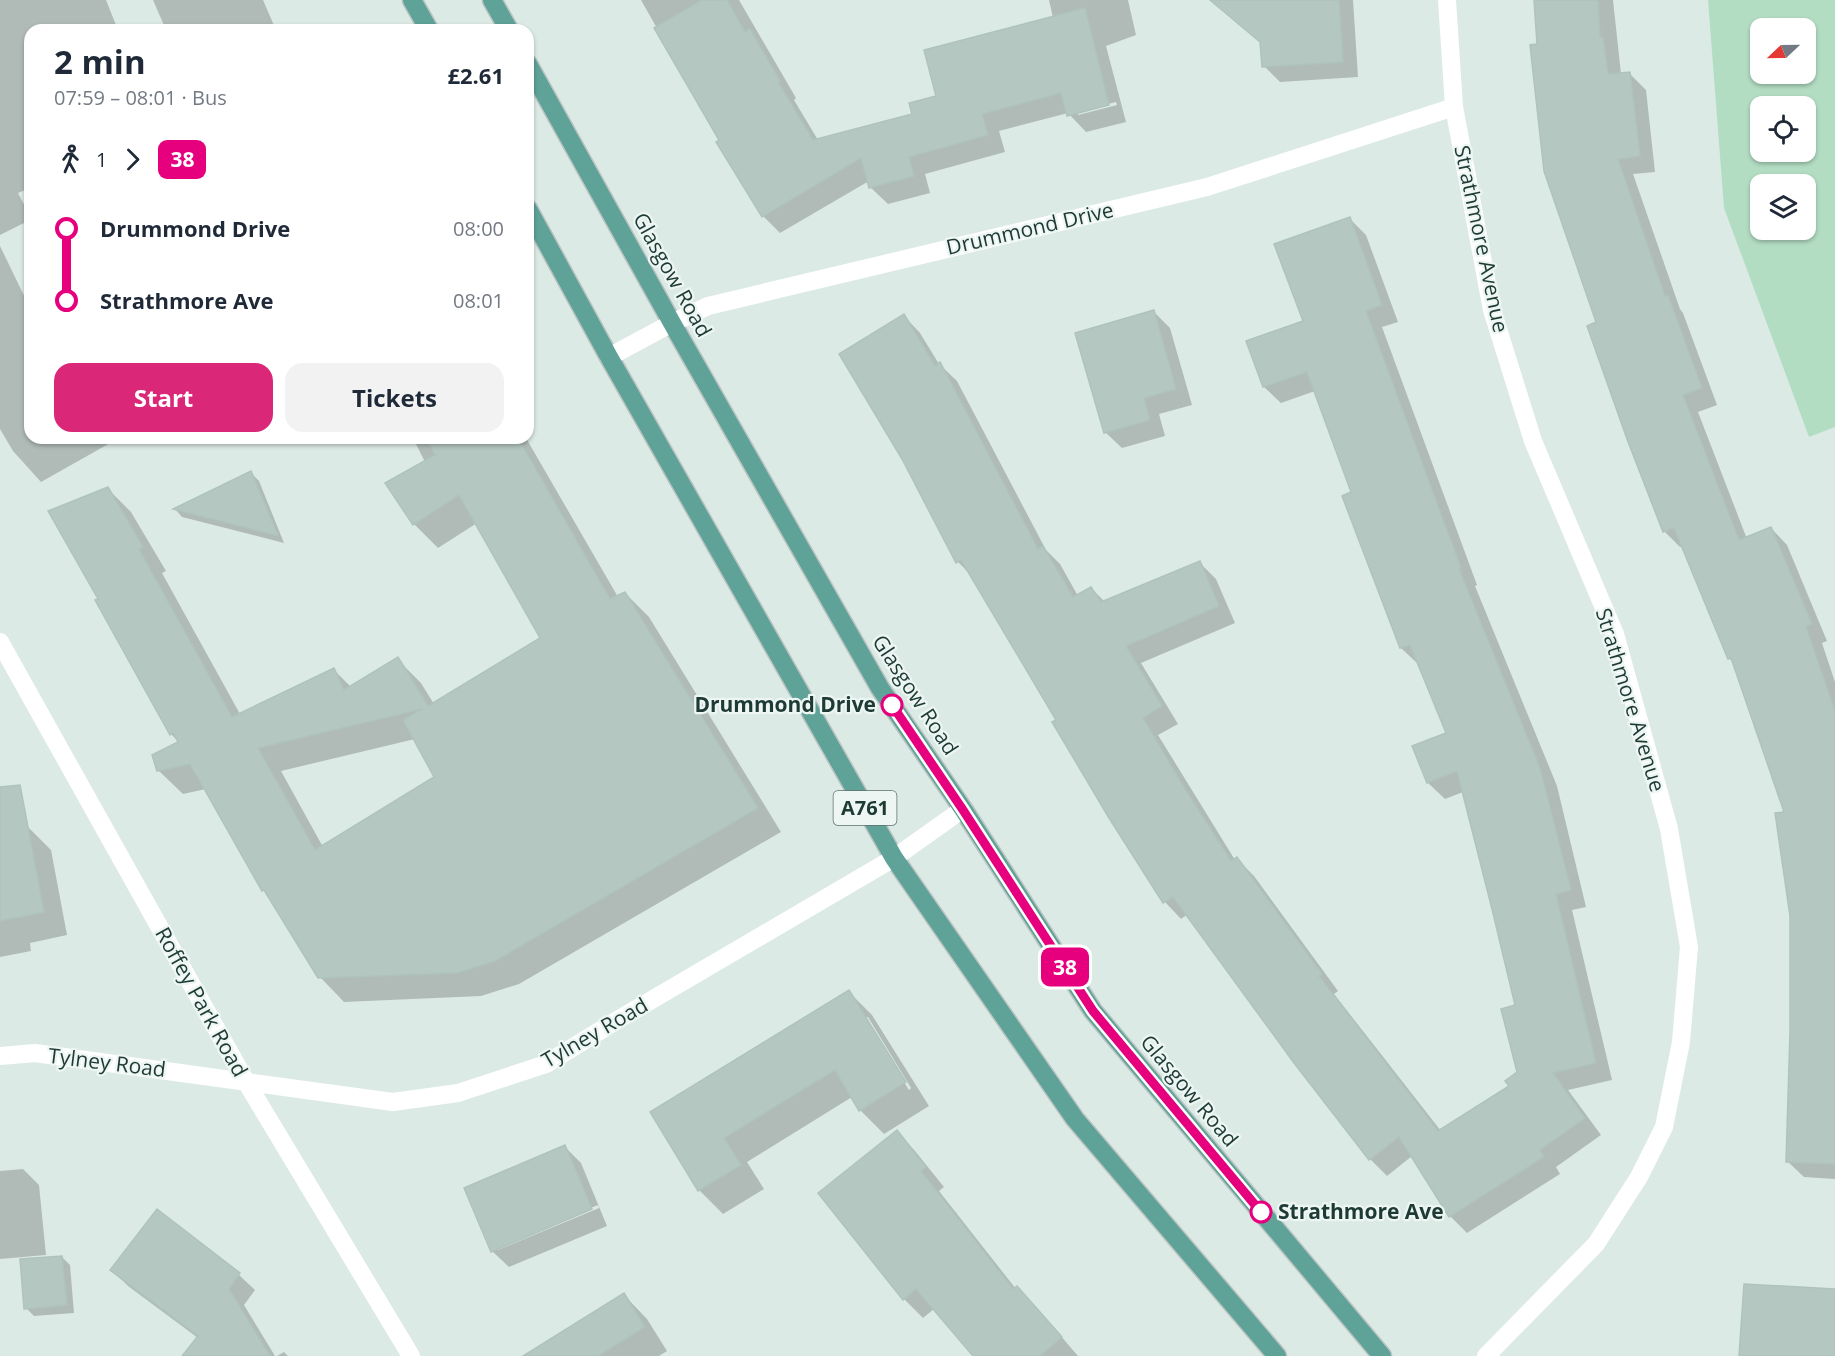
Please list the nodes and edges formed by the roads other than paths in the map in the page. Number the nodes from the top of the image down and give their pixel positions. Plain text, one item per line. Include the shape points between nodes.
1 (412, 0) edge
2 (492, 0) edge
3 (1447, 0) edge
4 (426, 24) edge
5 (506, 24) edge
6 (534, 75) edge
7 (1454, 108) junction
8 (534, 220) edge
9 (672, 323) junction
10 (609, 357) junction
11 (0, 642) edge
12 (963, 810) junction
13 (894, 858) junction
14 (0, 1056) edge
15 (245, 1080) junction
16 (411, 1356) edge
17 (1277, 1356) edge
18 (1382, 1356) edge
19 (1486, 1356) edge

1 - 4 main road
2 - 5 main road
3 - 7 street, Strathmore Avenue
6 - 9 main road, Glasgow Road
7 - 9 street, Drummond Drive via 1207,187 708,306
7 - 19 street, Strathmore Avenue via 1492,310 1533,441 1615,634 1669,829 1689,947 1681,1042 1664,1127 1639,1177 1596,1244
8 - 10 main road, A761
9 - 10 street, Drummond Drive
9 - 12 main road, Glasgow Road via 880,688
10 - 13 main road, A761
11 - 15 street, Roffey Park Road
12 - 13 street, Tylney Road
12 - 18 main road, Glasgow Road via 1093,1011
13 - 15 street, Tylney Road via 546,1064 458,1093 393,1102
13 - 17 main road, A761 via 1075,1119
14 - 15 street, Tylney Road via 35,1053
15 - 16 street, Roffey Park Road

